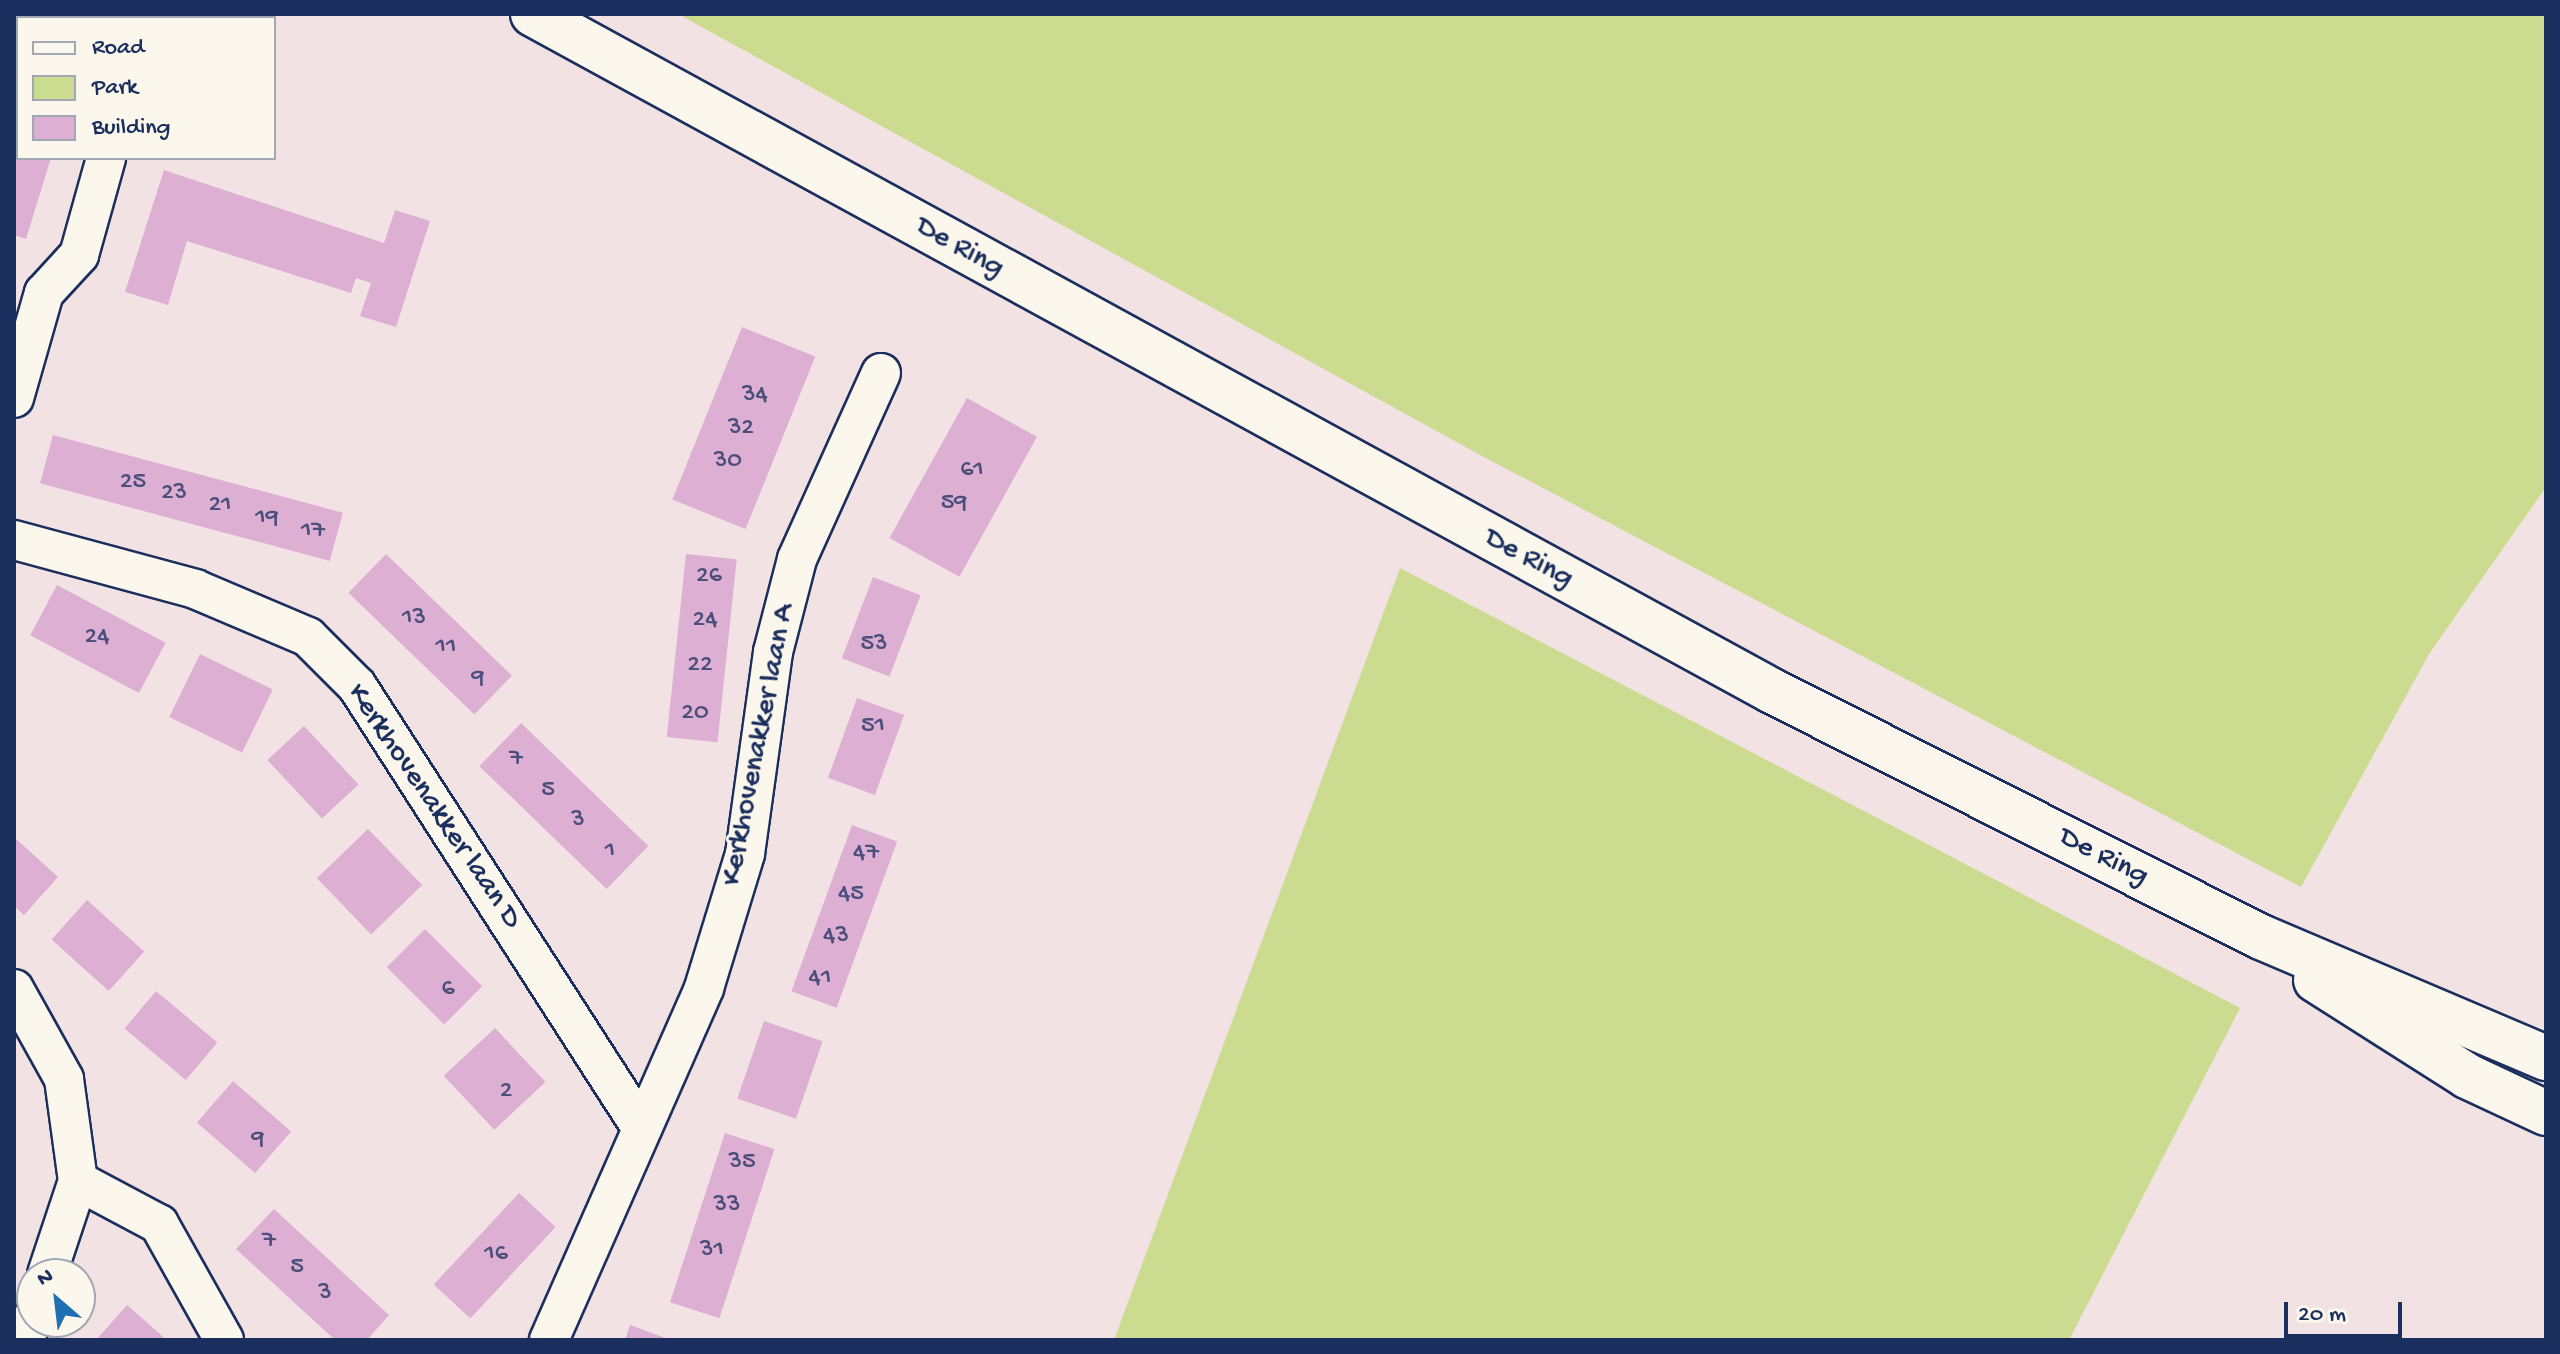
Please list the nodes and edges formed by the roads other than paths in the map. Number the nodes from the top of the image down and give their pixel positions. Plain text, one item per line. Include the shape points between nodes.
1 (533, 14) edge
2 (105, 160) edge
3 (881, 373) dead end
4 (14, 398) edge
5 (14, 540) edge
6 (2261, 937) junction
7 (14, 989) edge
8 (2546, 1058) edge
9 (2546, 1113) edge
10 (639, 1124) junction
11 (78, 1181) junction
12 (52, 1258) edge
13 (224, 1340) edge
14 (549, 1340) edge

1 - 6 main road, De Ring via 1772,691
2 - 4 street via 79,255 44,293
3 - 10 street, Kerkhovenakker laan A via 797,559 773,652 745,854 704,988
5 - 10 street, Kerkhovenakker laan D via 195,589 308,637 357,686
6 - 8 main road, De Ring
6 - 9 main road via 2393,1032
7 - 11 street via 64,1079
10 - 14 street, Kerkhovenakker laan A
11 - 12 street
11 - 13 street via 159,1224

